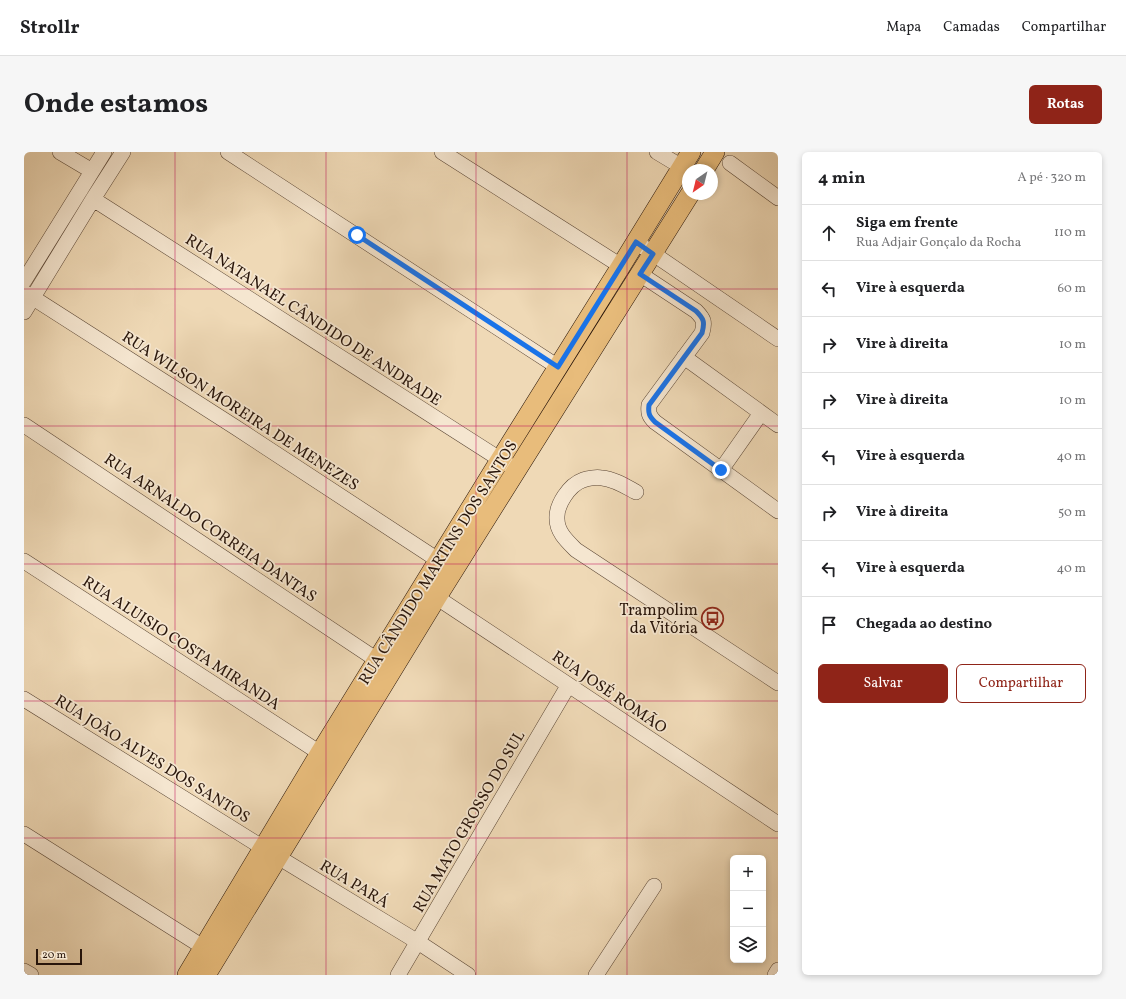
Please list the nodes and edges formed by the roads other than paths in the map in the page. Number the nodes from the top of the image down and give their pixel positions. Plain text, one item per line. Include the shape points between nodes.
1 (60, 152) edge
2 (104, 152) edge
3 (123, 152) edge
4 (228, 152) edge
5 (442, 152) edge
6 (657, 152) edge
7 (723, 158) edge
8 (686, 160) edge
9 (714, 164) edge
10 (92, 171) junction
11 (778, 198) edge
12 (93, 199) junction
13 (686, 200) edge
14 (62, 220) junction
15 (75, 229) junction
16 (636, 242) junction
17 (653, 254) junction
18 (621, 266) junction
19 (640, 274) junction
20 (24, 281) edge
21 (28, 295) edge
22 (24, 312) edge
23 (778, 339) edge
24 (684, 357) junction
25 (558, 367) junction
26 (761, 413) junction
27 (24, 425) edge
28 (778, 425) edge
29 (500, 460) junction
30 (516, 470) junction
31 (721, 470) junction
32 (636, 492) dead end
33 (778, 512) edge
34 (438, 560) junction
35 (24, 561) edge
36 (429, 592) junction
37 (377, 660) junction
38 (778, 683) edge
39 (568, 686) junction
40 (24, 699) edge
41 (320, 753) junction
42 (778, 824) edge
43 (24, 834) edge
44 (271, 853) junction
45 (654, 886) dead end
46 (418, 942) junction
47 (203, 947) junction
48 (778, 970) edge
49 (24, 971) edge
50 (31, 975) edge
51 (187, 975) edge
52 (206, 975) edge
53 (398, 975) edge
54 (468, 975) edge
55 (596, 975) edge
56 (775, 975) edge

1 - 10 street
2 - 10 street
3 - 12 street
4 - 25 street
5 - 18 street
6 - 8 street
7 - 9 main road
7 - 11 street
8 - 16 main road, RUA CÂNDIDO MARTINS DOS SANTOS
10 - 14 street
12 - 15 street
12 - 29 street, RUA NATANAEL CÂNDIDO DE ANDRADE
13 - 17 main road, RUA CÂNDIDO MARTINS DOS SANTOS
14 - 15 street
14 - 20 street
15 - 21 street
16 - 17 street
16 - 18 main road, RUA CÂNDIDO MARTINS DOS SANTOS
17 - 19 main road, RUA CÂNDIDO MARTINS DOS SANTOS
17 - 23 street
18 - 25 main road, RUA CÂNDIDO MARTINS DOS SANTOS
19 - 24 street via 702,317 702,333
19 - 30 main road, RUA CÂNDIDO MARTINS DOS SANTOS
21 - 22 street
21 - 34 street, RUA WILSON MOREIRA DE MENEZES
24 - 26 street
24 - 31 street via 649,405 648,412 655,422
25 - 29 main road, RUA CÂNDIDO MARTINS DOS SANTOS
26 - 28 street
26 - 31 street
27 - 37 street, RUA ARNALDO CORREIA DANTAS
29 - 30 street, RUA NATANAEL CÂNDIDO DE ANDRADE
29 - 34 main road, RUA CÂNDIDO MARTINS DOS SANTOS
30 - 36 main road, RUA CÂNDIDO MARTINS DOS SANTOS
31 - 33 street
32 - 38 street via 618,482 601,478 583,480 569,489 559,505 556,520 562,536 576,550
34 - 36 main road, RUA CÂNDIDO MARTINS DOS SANTOS
35 - 41 street, RUA ALUISIO COSTA MIRANDA
36 - 37 main road, RUA CÂNDIDO MARTINS DOS SANTOS
36 - 39 street, RUA JOSÉ ROMÃO
36 - 44 main road, RUA CÂNDIDO MARTINS DOS SANTOS
37 - 41 main road, RUA CÂNDIDO MARTINS DOS SANTOS
39 - 42 street, RUA JOSÉ ROMÃO
39 - 46 street, RUA MATO GROSSO DO SUL
40 - 44 street, RUA JOÃO ALVES DOS SANTOS
41 - 44 main road, RUA CÂNDIDO MARTINS DOS SANTOS
43 - 47 street
44 - 46 street, RUA PARÁ
44 - 47 main road, RUA CÂNDIDO MARTINS DOS SANTOS
44 - 52 main road, RUA CÂNDIDO MARTINS DOS SANTOS
45 - 55 street
46 - 53 street, RUA MATO GROSSO DO SUL
46 - 54 street, RUA PARÁ
47 - 51 main road, RUA CÂNDIDO MARTINS DOS SANTOS
48 - 56 street
49 - 50 street

